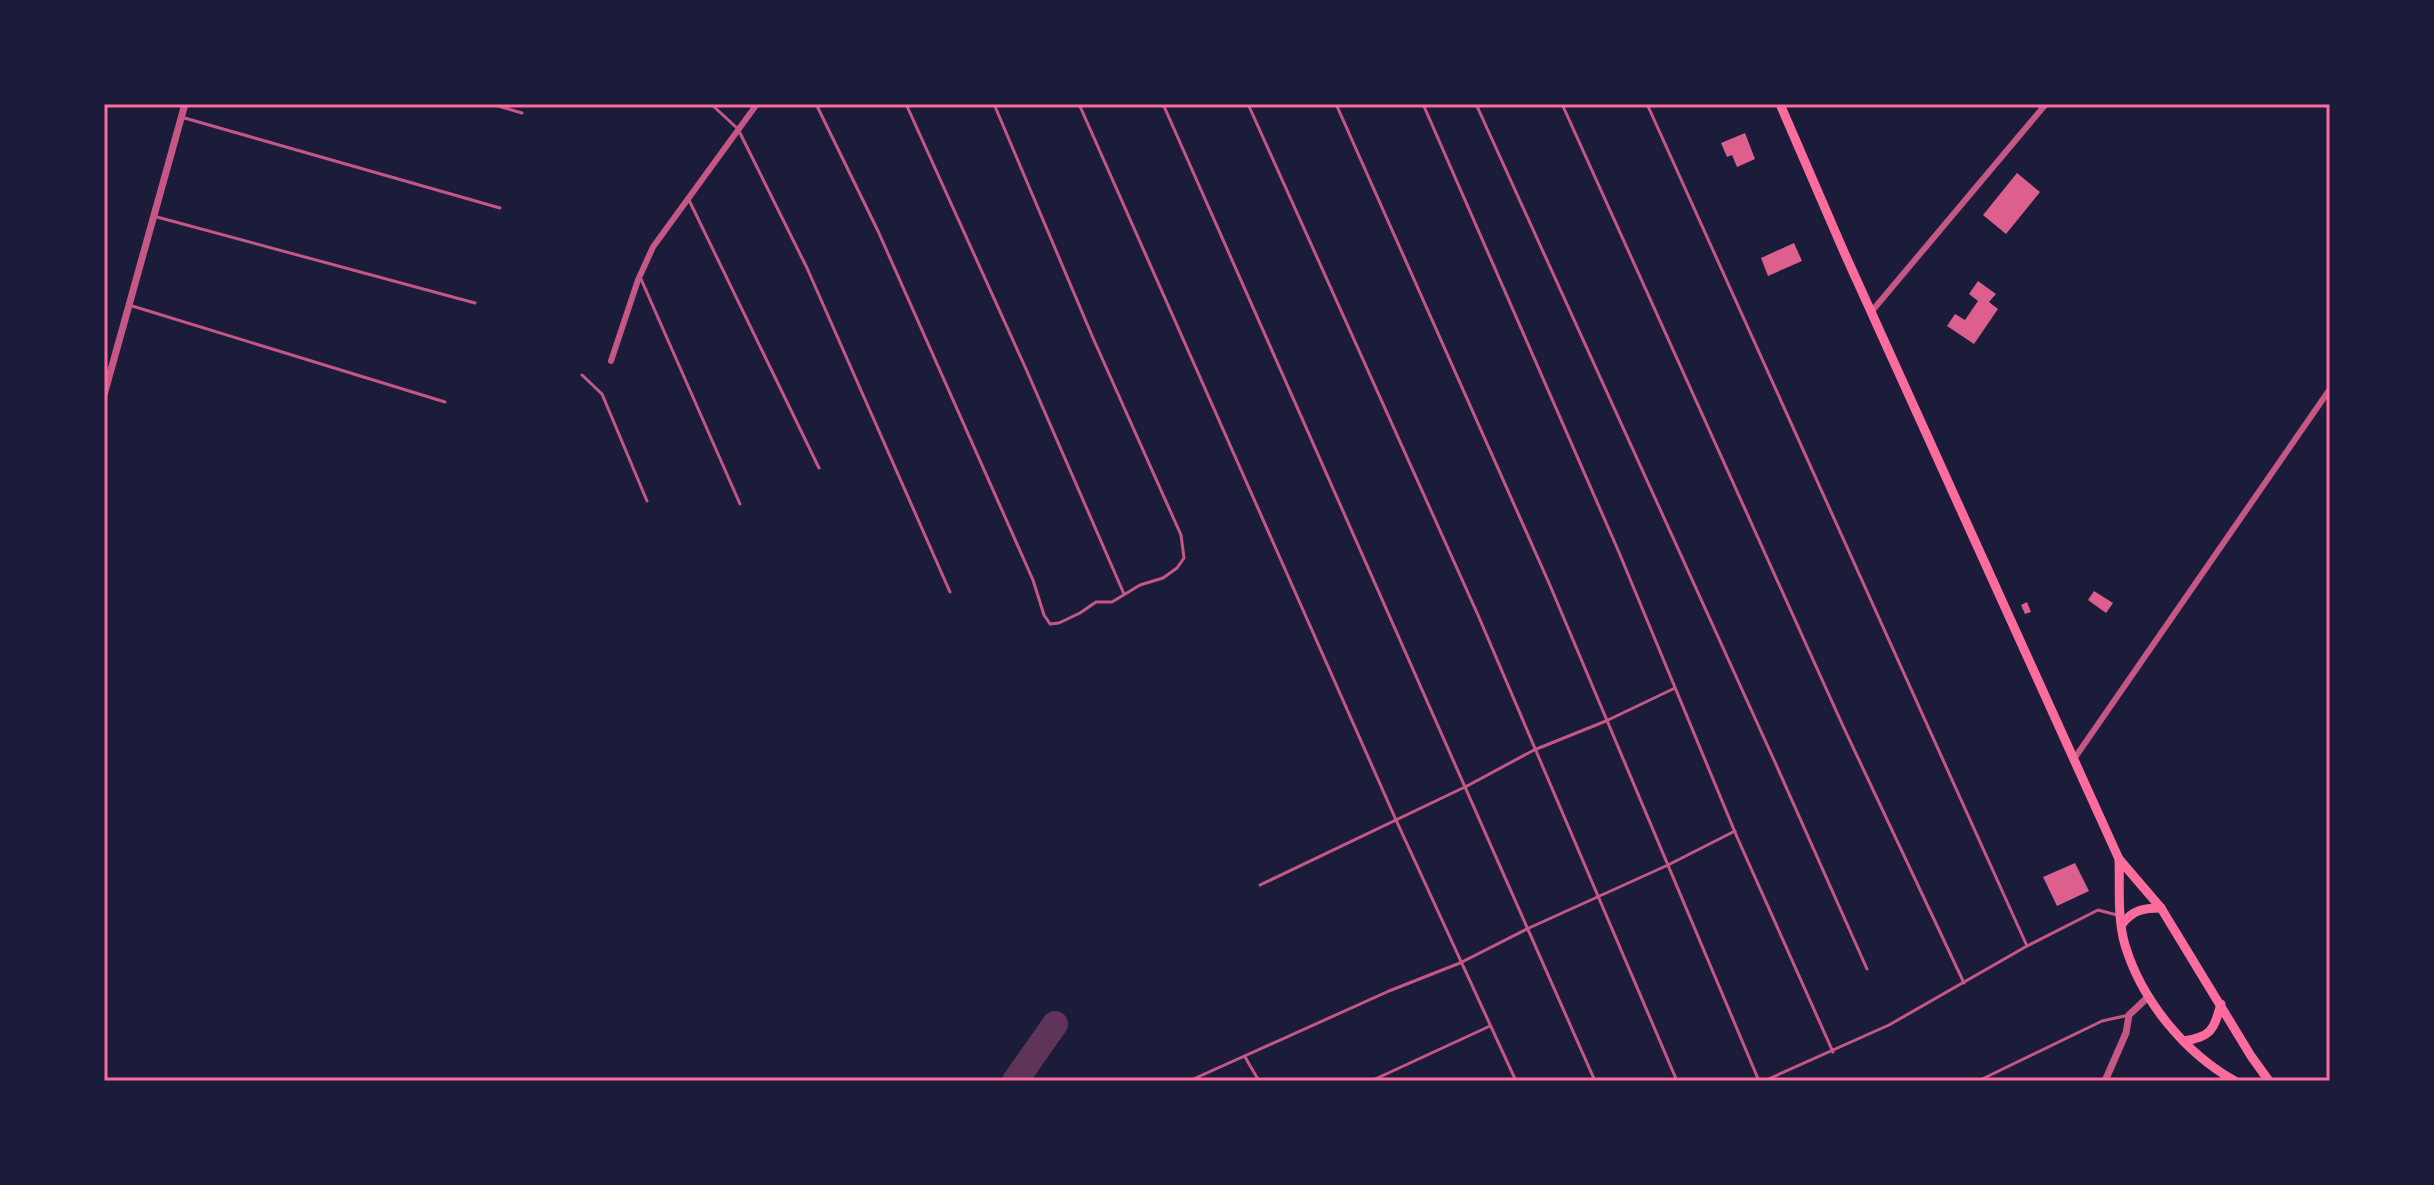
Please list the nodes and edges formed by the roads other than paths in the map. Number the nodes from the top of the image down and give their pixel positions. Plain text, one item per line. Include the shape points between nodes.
1 (185, 104) edge
2 (491, 104) edge
3 (711, 104) edge
4 (757, 104) edge
5 (816, 104) edge
6 (906, 104) edge
7 (994, 104) edge
8 (1079, 104) edge
9 (1163, 104) edge
10 (1248, 104) edge
11 (1336, 104) edge
12 (1423, 104) edge
13 (1476, 104) edge
14 (1562, 104) edge
15 (1647, 104) edge
16 (1780, 104) edge
17 (2046, 104) edge
18 (522, 113) dead end
19 (181, 117) junction
20 (738, 129) junction
21 (688, 198) junction
22 (500, 208) dead end
23 (153, 216) junction
24 (639, 276) junction
25 (475, 303) dead end
26 (129, 305) junction
27 (1872, 311) junction
28 (611, 361) dead end
29 (582, 375) dead end
30 (2330, 389) edge
31 (104, 395) edge
32 (445, 402) dead end
33 (819, 468) dead end
34 (647, 501) dead end
35 (740, 504) dead end
36 (950, 592) dead end
37 (1124, 594) junction
38 (1675, 688) junction
39 (1606, 721) junction
40 (1534, 750) junction
41 (2074, 759) junction
42 (1467, 786) junction
43 (1396, 820) junction
44 (1735, 831) junction
45 (2119, 859) junction
46 (1668, 865) junction
47 (1260, 885) dead end
48 (1599, 897) junction
49 (2161, 908) junction
50 (2122, 920) junction
51 (1529, 928) junction
52 (2027, 946) junction
53 (1460, 963) junction
54 (1867, 969) dead end
55 (1964, 983) junction
56 (2148, 997) junction
57 (2221, 1004) junction
58 (2129, 1015) junction
59 (1490, 1026) junction
60 (2184, 1041) junction
61 (1833, 1052) junction
62 (1245, 1057) junction
63 (1189, 1081) edge
64 (1259, 1081) edge
65 (1371, 1081) edge
66 (1516, 1081) edge
67 (1595, 1081) edge
68 (1677, 1081) edge
69 (1762, 1081) edge
70 (1978, 1081) edge
71 (2105, 1081) edge
72 (2235, 1081) edge
73 (2269, 1081) edge

1 - 19 street
2 - 18 lane
3 - 20 lane
4 - 20 street
5 - 37 lane via 878,231 1044,615 1050,624 1059,623 1096,602 1112,602
6 - 37 lane
7 - 37 lane via 1181,535 1184,558 1177,568
8 - 43 lane
9 - 42 lane
10 - 40 lane
11 - 39 lane
12 - 38 lane
13 - 54 lane
14 - 55 lane
15 - 52 lane
16 - 27 main road
17 - 27 street
19 - 22 lane
19 - 23 street
20 - 21 street
20 - 36 lane via 807,268
21 - 24 street
21 - 33 lane
23 - 25 lane
23 - 26 street
24 - 28 street
24 - 35 lane
26 - 31 street
26 - 32 lane
27 - 41 main road
29 - 34 lane via 602,394
30 - 41 street
38 - 39 lane
38 - 44 lane
39 - 40 lane
39 - 46 lane
40 - 42 lane
40 - 48 lane
41 - 45 main road
42 - 43 lane
42 - 51 lane
43 - 47 lane
43 - 53 lane
44 - 46 lane
44 - 61 lane
45 - 49 main road
45 - 50 main road
46 - 48 lane
46 - 69 lane
48 - 51 lane
48 - 68 lane
49 - 50 main road via 2144,908
49 - 57 main road
50 - 52 lane via 2098,910
50 - 56 main road via 2125,944
51 - 53 lane
51 - 67 lane
52 - 55 lane
53 - 59 lane
53 - 62 lane
55 - 61 lane
56 - 58 street
56 - 60 main road
57 - 60 main road via 2214,1029 2203,1038
57 - 73 main road
58 - 70 lane via 2102,1021
58 - 71 street
59 - 65 lane
59 - 66 lane
60 - 72 main road
61 - 69 lane
62 - 63 lane
62 - 64 lane

